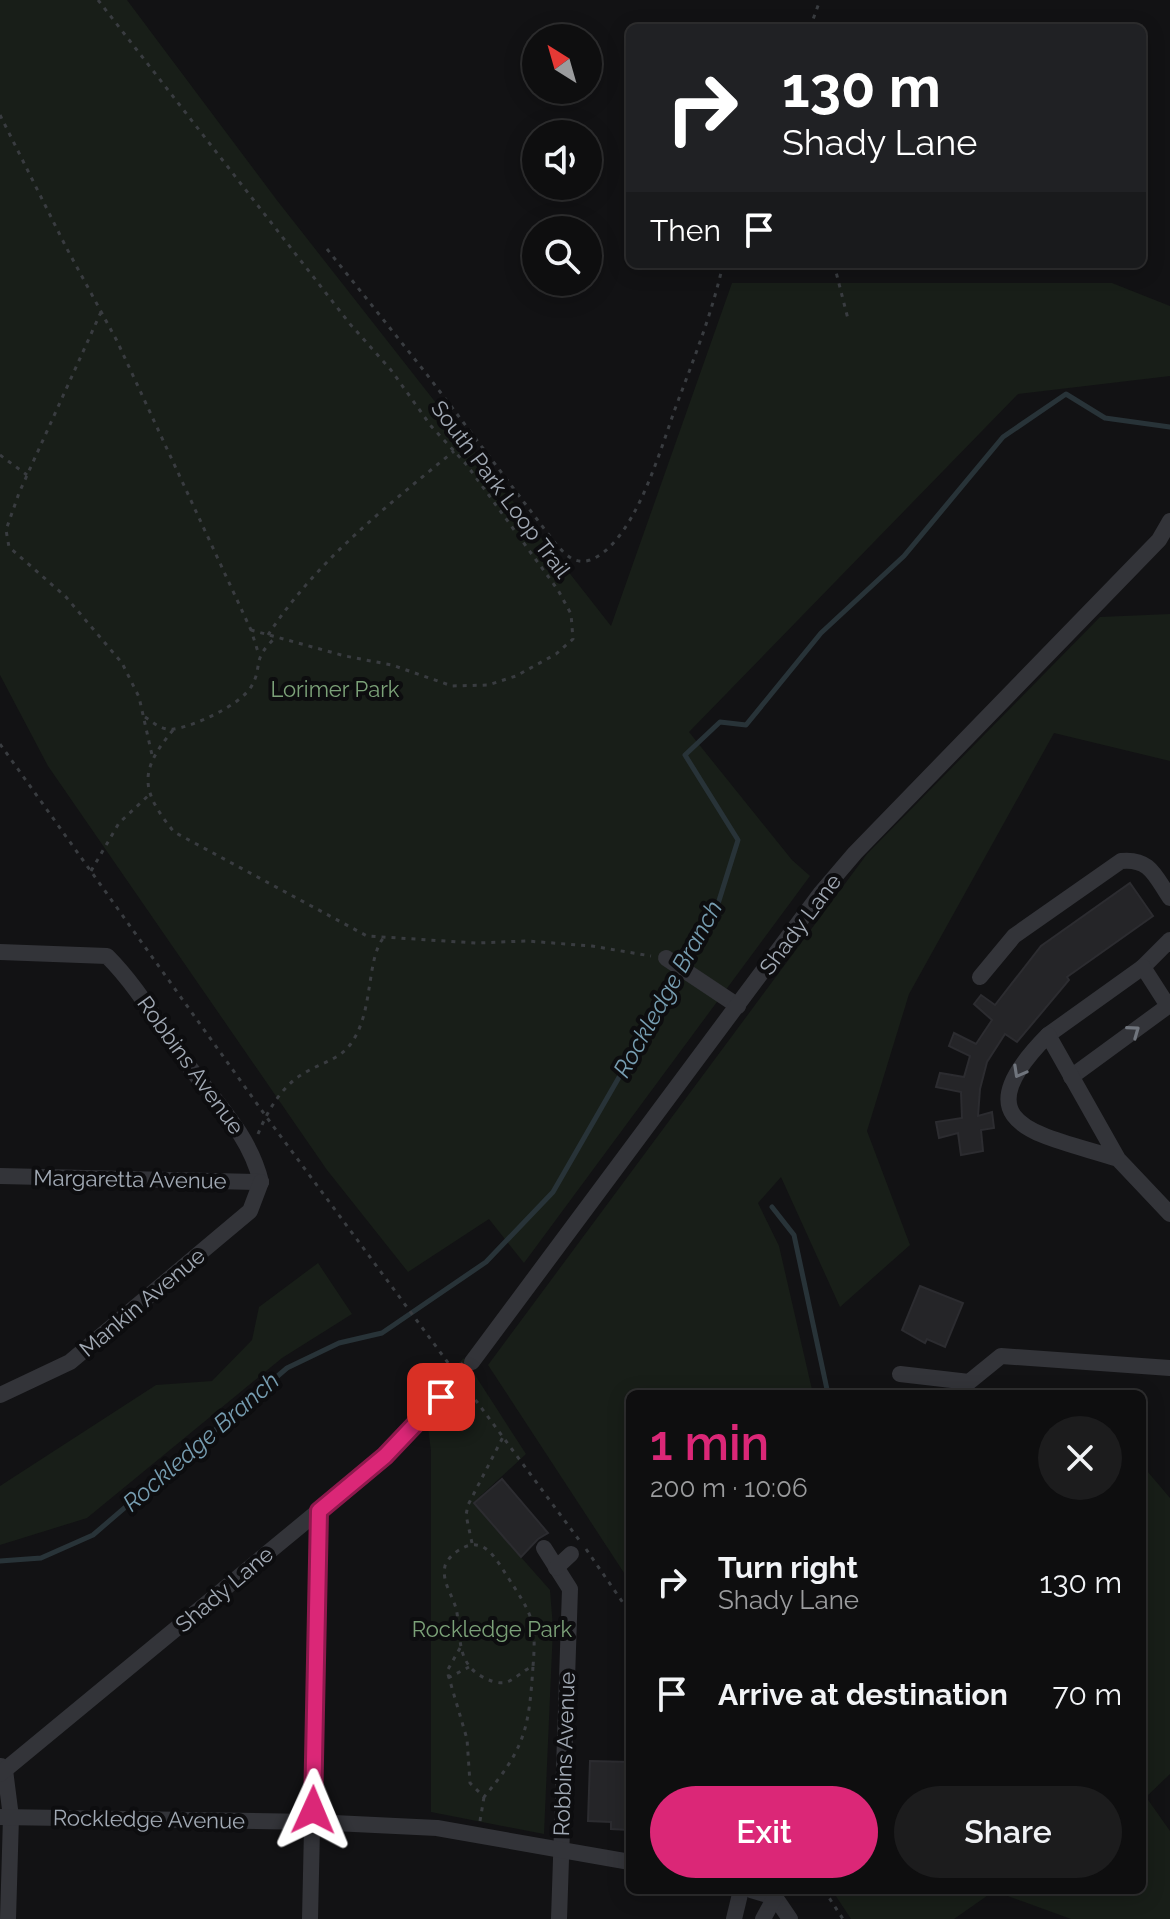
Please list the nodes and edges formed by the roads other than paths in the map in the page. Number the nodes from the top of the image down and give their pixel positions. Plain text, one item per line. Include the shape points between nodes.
1 (1170, 521) edge
2 (1170, 898) edge
3 (1170, 940) edge
4 (0, 952) edge
5 (666, 958) road end
6 (1143, 967) junction
7 (980, 977) dead end
8 (738, 1006) junction
9 (1048, 1035) junction
10 (1071, 1077) junction
11 (1118, 1159) junction
12 (0, 1176) edge
13 (261, 1182) junction
14 (1170, 1214) edge
15 (472, 1362) tunnel mouth
16 (1170, 1368) edge
17 (900, 1374) dead end
18 (0, 1395) edge
19 (441, 1397) tunnel mouth
20 (319, 1511) junction
21 (544, 1548) dead end
22 (571, 1554) dead end
23 (556, 1568) junction
24 (2, 1770) edge
25 (6, 1817) edge
26 (313, 1822) junction
27 (560, 1849) junction
28 (626, 1861) edge
29 (740, 1894) edge
30 (765, 1894) edge
31 (775, 1897) junction
32 (8, 1919) edge
33 (310, 1919) edge
34 (559, 1919) edge
35 (734, 1919) edge
36 (763, 1919) edge
37 (790, 1919) edge

1 - 8 street, Shady Lane via 1159,540 855,853
2 - 7 street via 1148,866 1137,859 1121,861 1014,936
3 - 6 street
4 - 13 street, Robbins Avenue via 107,956 126,974 247,1146
5 - 8 street
6 - 9 street
10 -> 6 street via 1168,1006
8 - 15 street, Shady Lane
9 - 10 street
9 -> 11 street via 1028,1055 1008,1092 1014,1119 1027,1129
10 - 11 street
11 - 14 street
12 - 13 street, Margaretta Avenue
13 - 18 street, Mankin Avenue via 250,1211 70,1362
16 - 17 street via 1001,1356 969,1382
19 - 20 street, Shady Lane via 385,1456
20 - 24 street, Shady Lane
20 - 26 street
21 - 23 street
22 - 23 street
23 - 27 street, Robbins Avenue via 570,1589
24 - 25 street
25 - 26 street, Rockledge Avenue
25 - 32 street
26 - 27 street, Rockledge Avenue via 437,1828
26 - 33 street
27 - 28 street, Rockledge Avenue
27 - 34 street, Robbins Avenue
29 - 35 street
30 - 31 street
31 - 36 street
31 - 37 street

